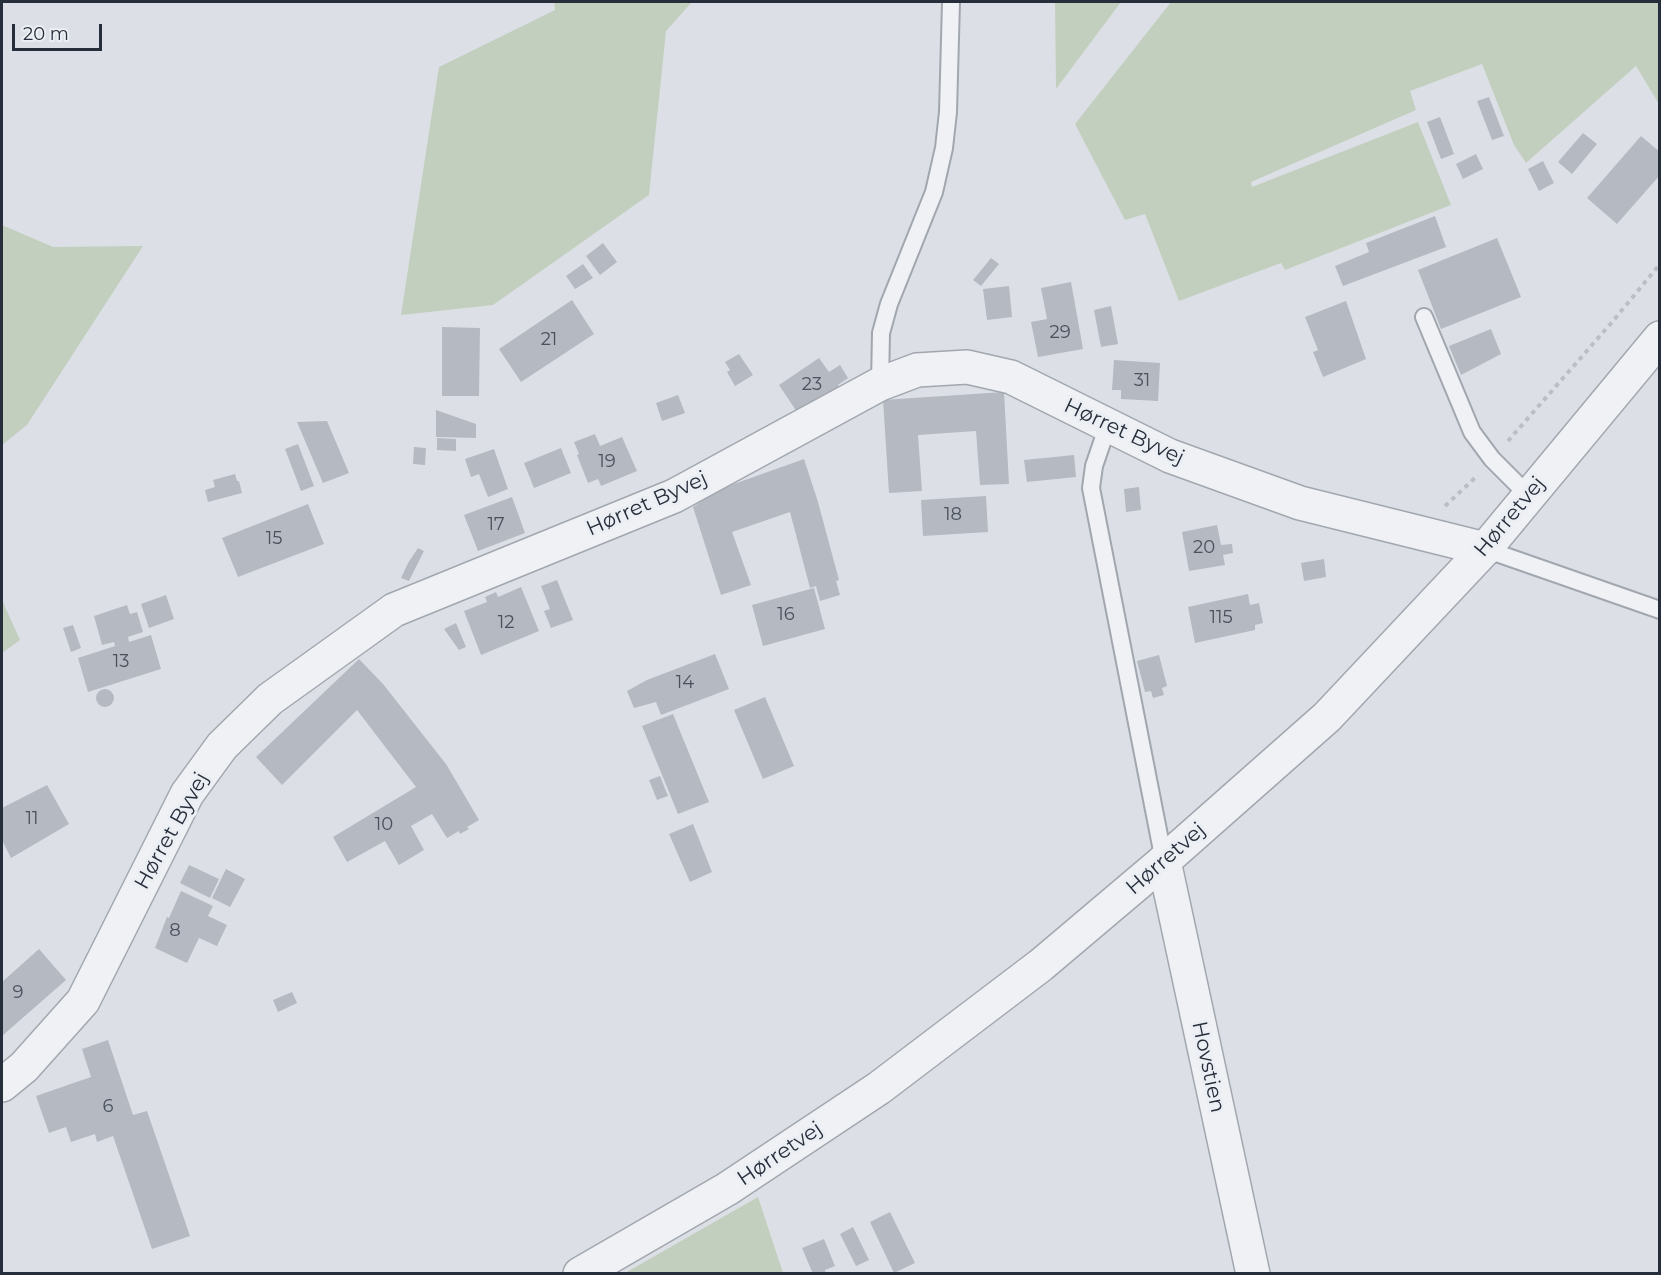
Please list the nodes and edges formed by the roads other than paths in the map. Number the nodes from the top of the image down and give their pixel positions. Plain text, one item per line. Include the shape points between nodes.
1 (951, 2) edge
2 (1424, 317) dead end
3 (1659, 338) edge
4 (880, 384) junction
5 (1108, 426) junction
6 (1528, 495) junction
7 (1485, 549) junction
8 (1659, 610) edge
9 (1164, 861) junction
10 (2, 1085) edge
11 (580, 1274) edge
12 (1253, 1274) edge

1 - 4 lane via 944,148 934,192 881,333
2 - 6 lane via 1472,432
3 - 6 street, Hørretvej
4 - 5 street, Hørret Byvej via 917,370 967,367 1011,377
4 - 10 street, Hørret Byvej via 674,496 394,610 270,699 222,746 187,794 83,1001 24,1067
5 - 7 street, Hørret Byvej via 1170,456 1300,503
5 - 9 lane via 1091,488
6 - 7 street, Hørretvej
7 - 8 lane
7 - 9 street, Hørretvej via 1327,717
9 - 11 street, Hørretvej via 1041,965 879,1088 727,1189
9 - 12 street, Hovstien

